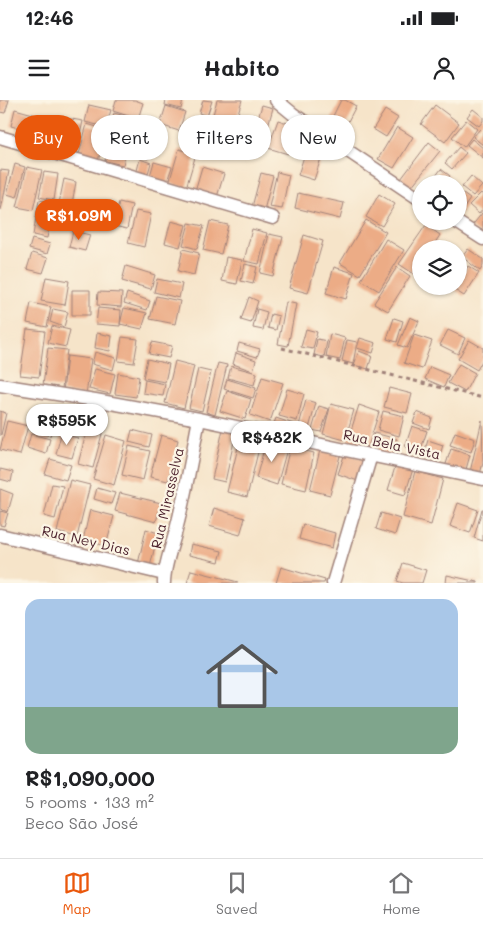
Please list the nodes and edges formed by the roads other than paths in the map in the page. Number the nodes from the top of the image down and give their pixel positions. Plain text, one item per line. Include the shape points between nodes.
1 (276, 100) edge
2 (0, 137) edge
3 (412, 194) edge
4 (274, 218) dead end
5 (467, 229) edge
6 (483, 239) edge
7 (0, 385) edge
8 (199, 419) junction
9 (371, 455) junction
10 (483, 479) edge
11 (0, 535) edge
12 (164, 578) edge
13 (333, 583) edge

1 - 3 street
2 - 4 street
5 - 6 street
7 - 8 street, Rua Bela Vista
8 - 9 street, Rua Bela Vista
8 - 12 street, Rua Mirasselva
9 - 10 street, Rua Bela Vista
9 - 13 street
11 - 12 street, Rua Ney Dias

